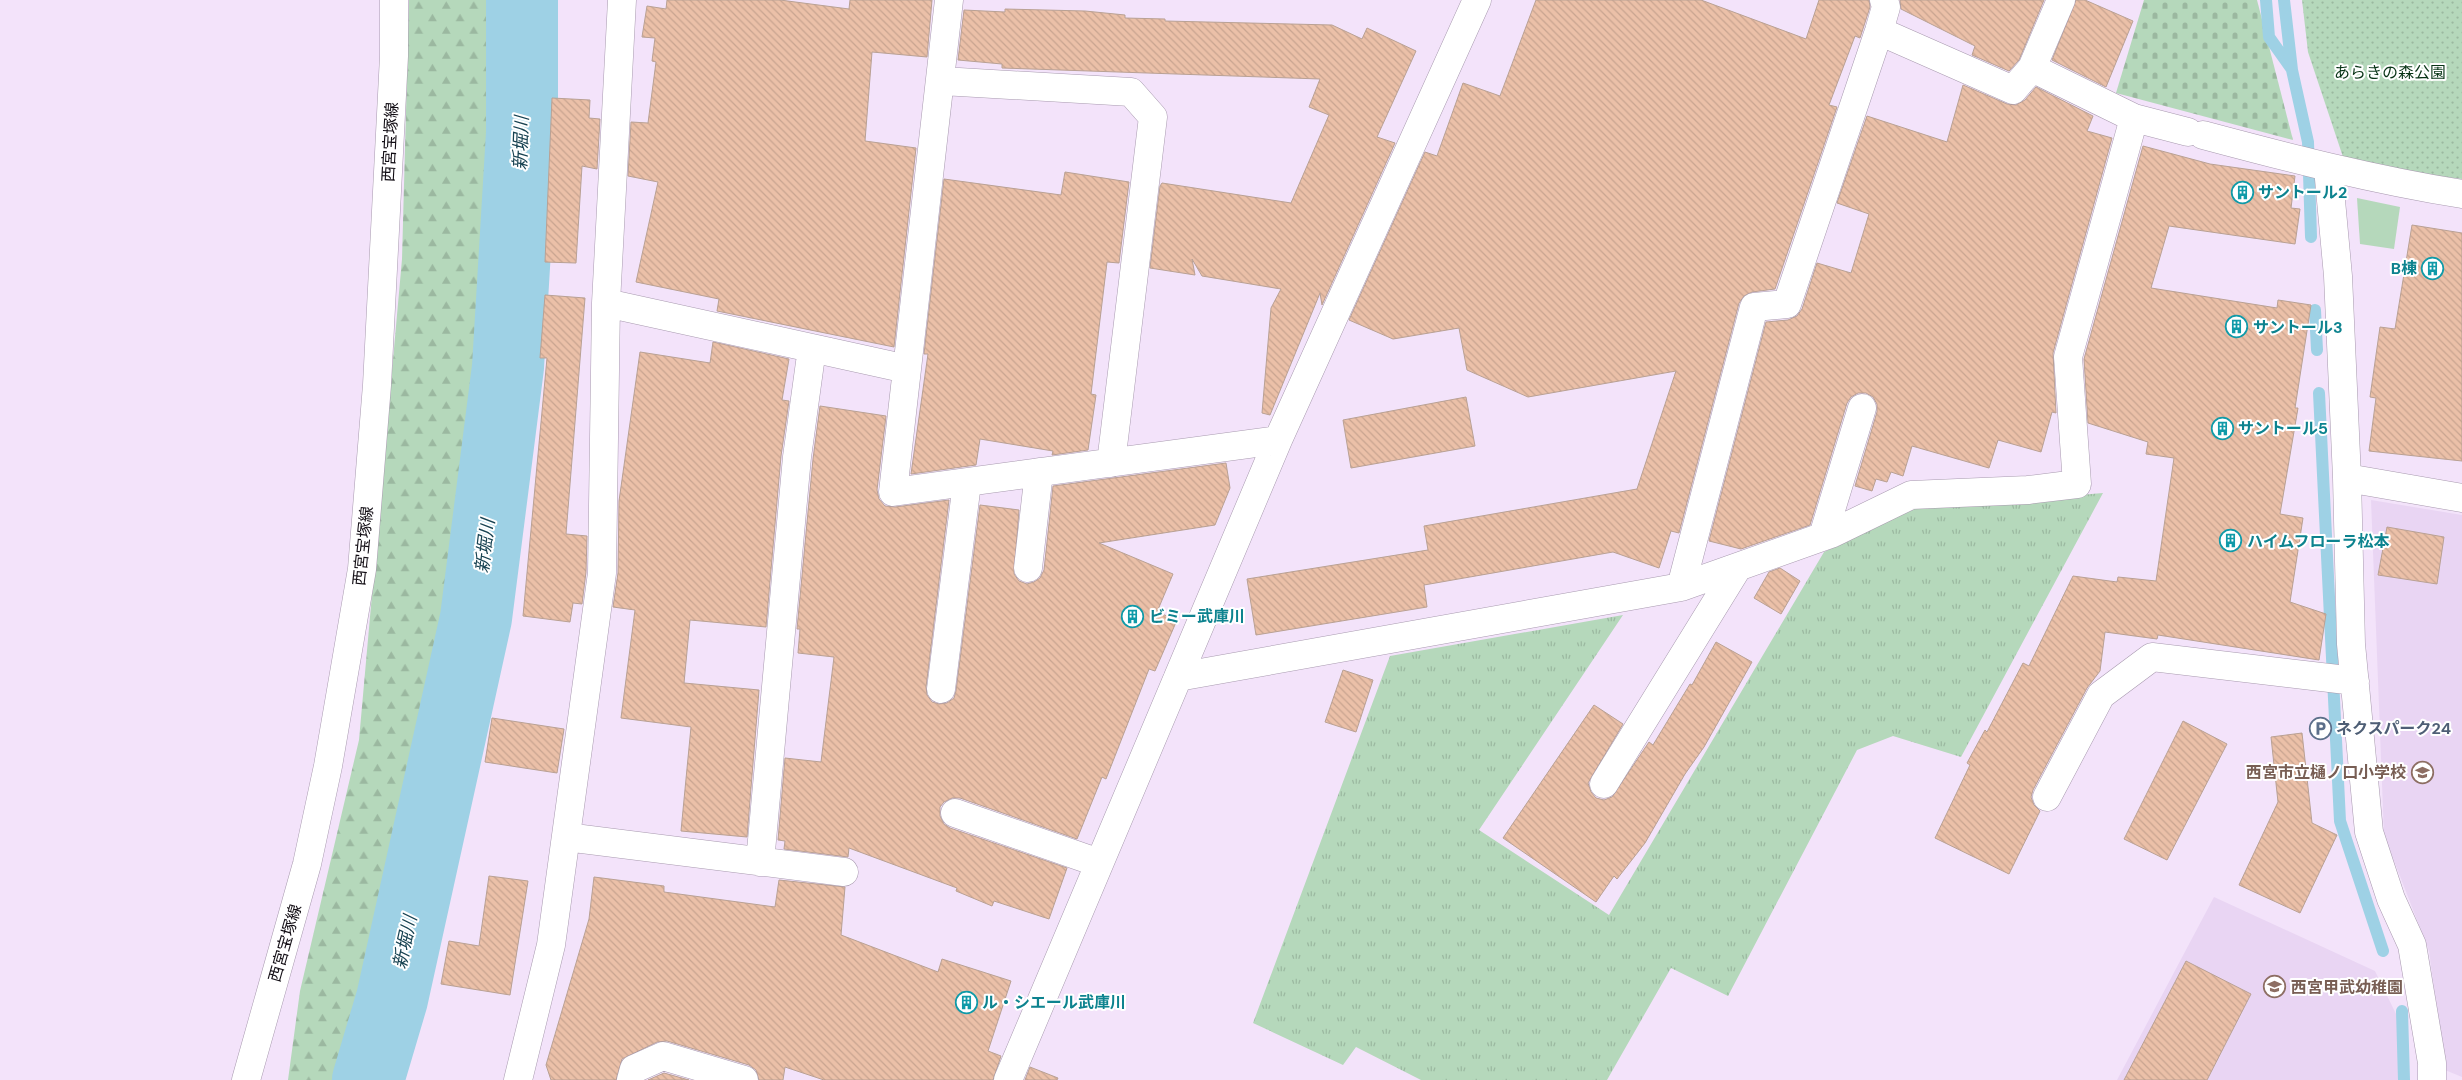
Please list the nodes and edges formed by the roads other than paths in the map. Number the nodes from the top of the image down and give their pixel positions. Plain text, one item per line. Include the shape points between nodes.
1 (394, 0) edge
2 (622, 0) edge
3 (949, 0) edge
4 (1477, 0) edge
5 (1884, 0) edge
6 (2061, 0) edge
7 (1879, 31) junction
8 (2032, 68) junction
9 (942, 82) junction
10 (2134, 118) junction
11 (2315, 165) junction
12 (2462, 194) edge
13 (606, 303) junction
14 (812, 348) junction
15 (907, 369) junction
16 (1862, 408) dead end
17 (1278, 440) junction
18 (1111, 463) junction
19 (1040, 472) junction
20 (2347, 478) junction
21 (967, 482) junction
22 (2462, 498) edge
23 (1824, 536) junction
24 (1738, 567) junction
25 (1028, 568) dead end
26 (1681, 587) junction
27 (1178, 677) junction
28 (2355, 681) junction
29 (941, 688) dead end
30 (1604, 784) dead end
31 (2047, 797) dead end
32 (955, 813) dead end
33 (566, 837) junction
34 (760, 862) junction
35 (1099, 864) junction
36 (844, 872) dead end
37 (524, 1076) edge
38 (246, 1080) edge
39 (631, 1080) edge
40 (744, 1080) edge
41 (1008, 1080) edge
42 (2432, 1080) edge

1 - 38 street, 西宮宝塚線 via 377,385 362,569 328,766 307,864
2 - 13 street
3 - 9 street
4 - 17 street
5 - 7 street via 1886,7
6 - 8 street
7 - 8 street via 2013,90
7 - 26 street via 1787,304 1754,307
8 - 10 street
9 - 15 street
9 - 18 street via 1131,92 1153,116
10 - 11 street
10 - 23 street via 2068,358 2077,484 2028,490 1911,495
11 - 12 street
11 - 20 street via 2338,276
13 - 14 street
13 - 33 street via 602,573
14 - 15 street
14 - 34 street via 797,457
15 - 21 street via 893,492
16 - 23 street
17 - 18 street
17 - 27 street
18 - 19 street
19 - 21 street
19 - 25 street
20 - 22 street
20 - 28 street via 2351,644
21 - 29 street
23 - 24 street
24 - 26 street
24 - 30 street
26 - 27 street
27 - 35 street
28 - 31 street via 2152,657 2101,695
28 - 42 street via 2369,832 2391,899 2412,945
32 - 35 street
33 - 34 street
33 - 37 street via 551,945
34 - 36 street
35 - 41 street
39 - 40 street via 634,1069 663,1056

